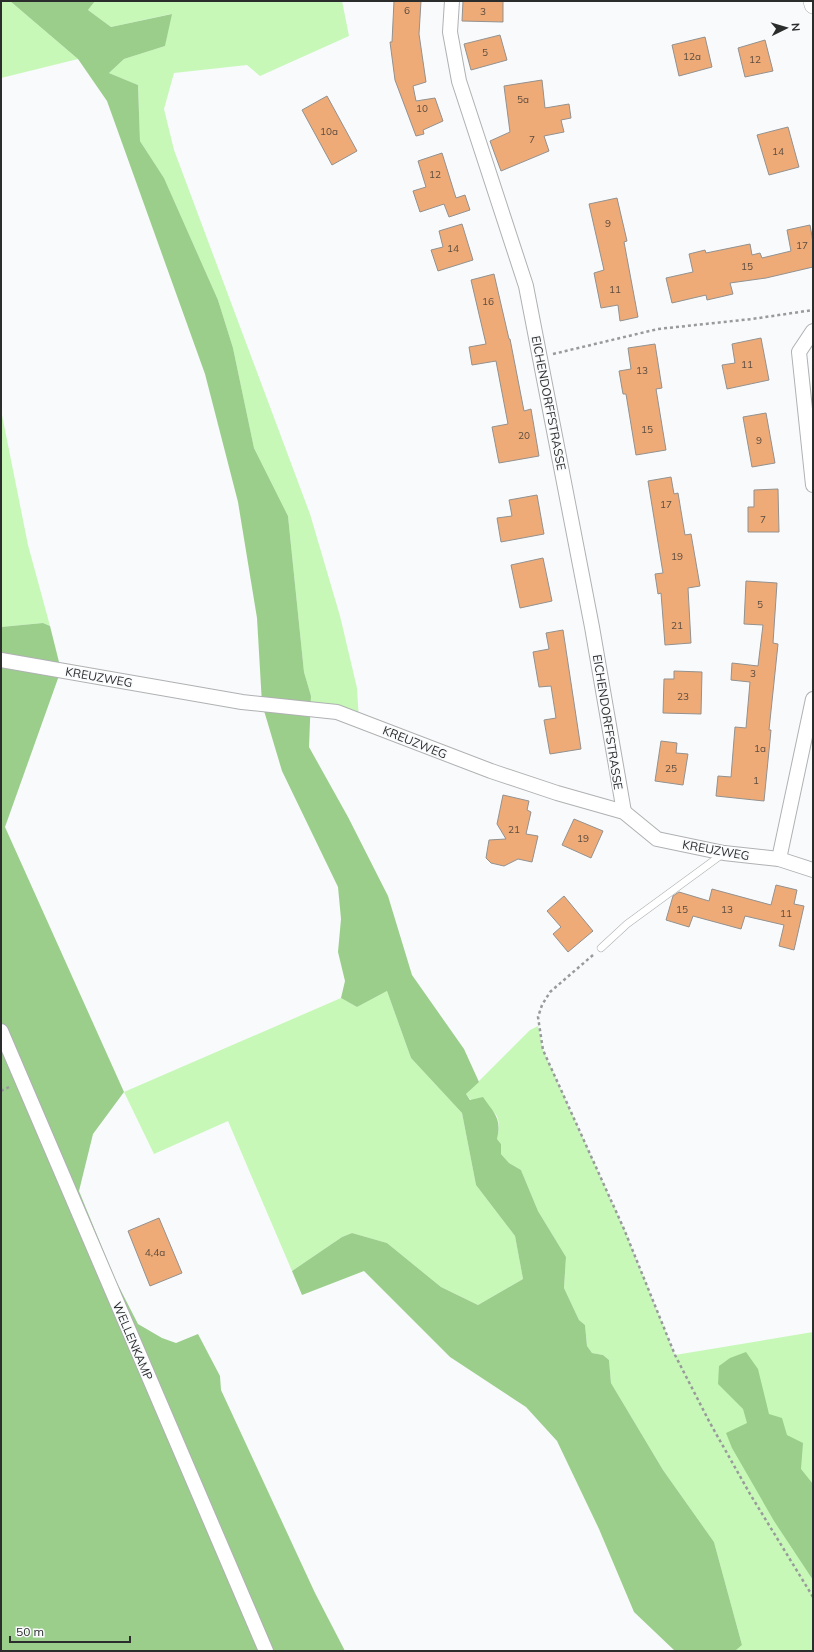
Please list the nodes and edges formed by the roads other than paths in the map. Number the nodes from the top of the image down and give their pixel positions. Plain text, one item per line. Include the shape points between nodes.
1 (452, 1) edge
2 (812, 1) edge
3 (813, 5) edge
4 (813, 331) edge
5 (813, 485) edge
6 (1, 660) edge
7 (813, 699) edge
8 (624, 812) junction
9 (724, 853) junction
10 (779, 859) junction
11 (813, 870) edge
12 (601, 948) road end
13 (1, 1031) edge
14 (266, 1651) edge

1 - 8 street, EICHENDORFFSTRASSE via 450,32 459,81 526,286 592,627
2 - 3 street
4 - 5 street via 799,352
6 - 8 street, KREUZWEG via 242,702 337,712 491,771
7 - 10 street
8 - 9 street, KREUZWEG via 657,839
9 - 10 street, KREUZWEG
9 - 12 lane via 627,924
10 - 11 street, KREUZWEG
13 - 14 street, WELLENKAMP

